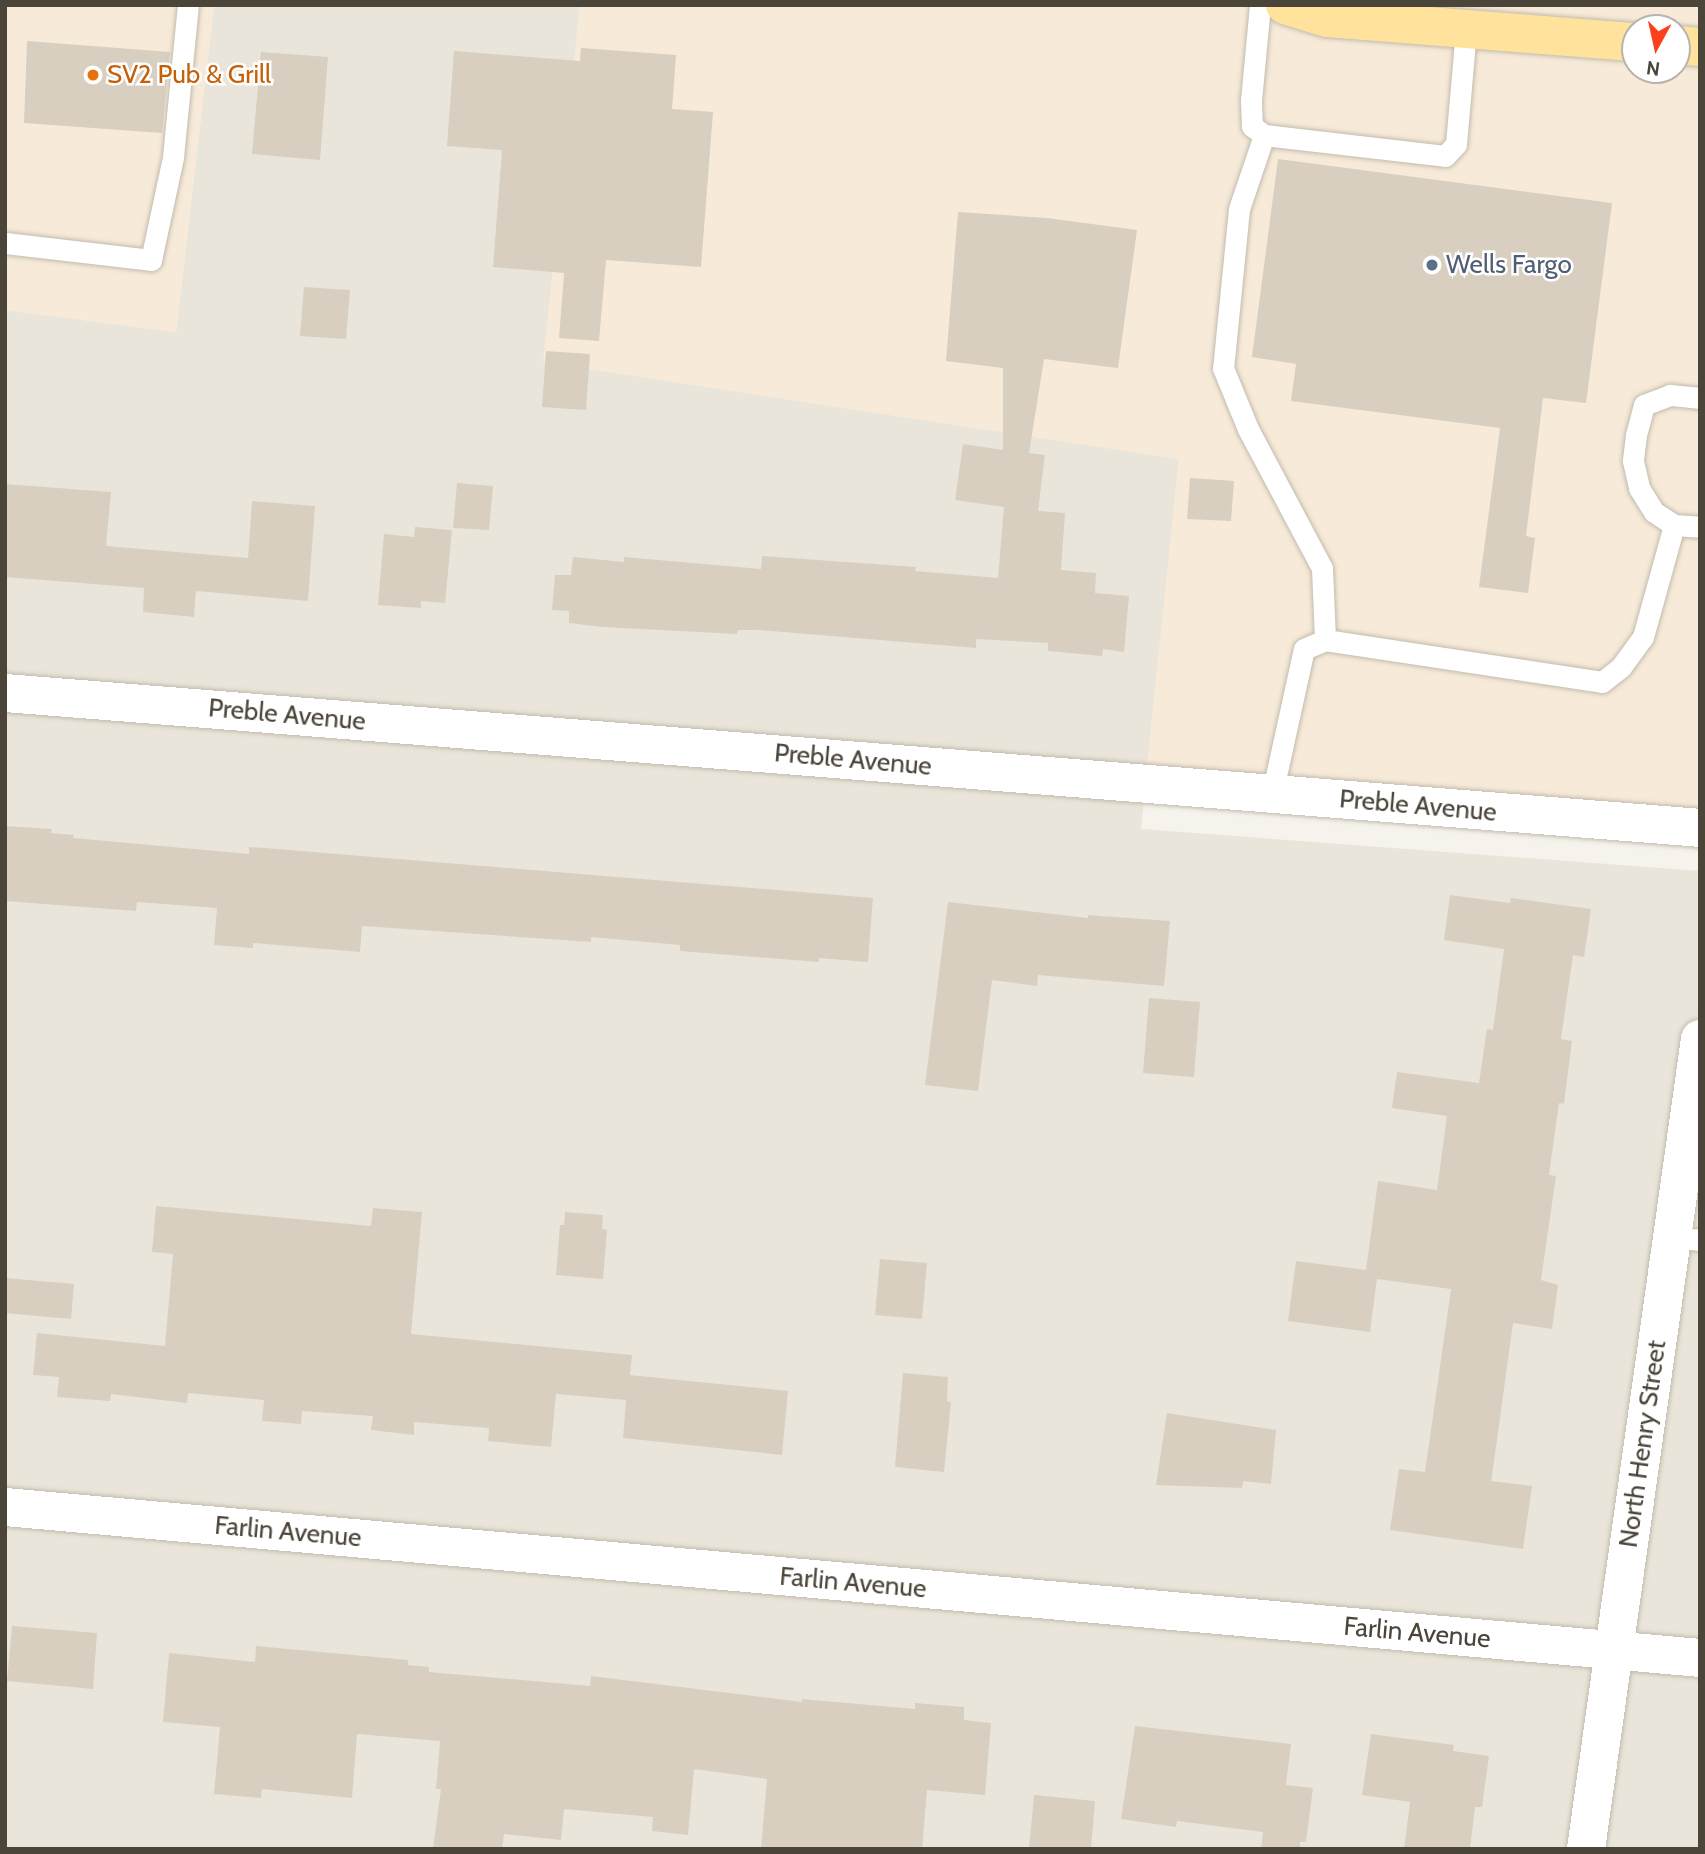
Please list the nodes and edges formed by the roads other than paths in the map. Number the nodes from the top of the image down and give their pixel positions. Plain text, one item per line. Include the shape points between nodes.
1 (188, 5) edge
2 (1261, 5) edge
3 (1285, 5) edge
4 (1466, 29) junction
5 (1621, 41) edge
6 (1264, 135) junction
7 (5, 243) edge
8 (1700, 398) edge
9 (1674, 525) junction
10 (1700, 527) edge
11 (1325, 640) junction
12 (5, 693) edge
13 (1272, 794) junction
14 (1700, 828) edge
15 (1700, 1039) edge
16 (1686, 1238) edge
17 (5, 1507) edge
18 (1614, 1650) junction
19 (1700, 1658) edge
20 (1586, 1849) edge

1 - 7 lane via 173,157 151,260
2 - 6 lane via 1251,101 1252,126
3 - 4 main road via 1327,18
4 - 5 main road
4 - 6 lane via 1456,144 1445,156
6 - 11 lane via 1239,209 1223,368 1248,429 1322,568
8 - 9 lane via 1671,395 1644,405 1636,435 1633,461 1639,488 1654,512
9 - 10 lane
9 - 11 lane via 1643,637 1621,667 1602,682
11 - 13 lane via 1304,649
12 - 13 street, Preble Avenue
13 - 14 street, Preble Avenue
15 - 16 street, North Henry Street
16 - 18 street, North Henry Street
17 - 18 street, Farlin Avenue
18 - 19 street, Farlin Avenue
18 - 20 street, North Henry Street

